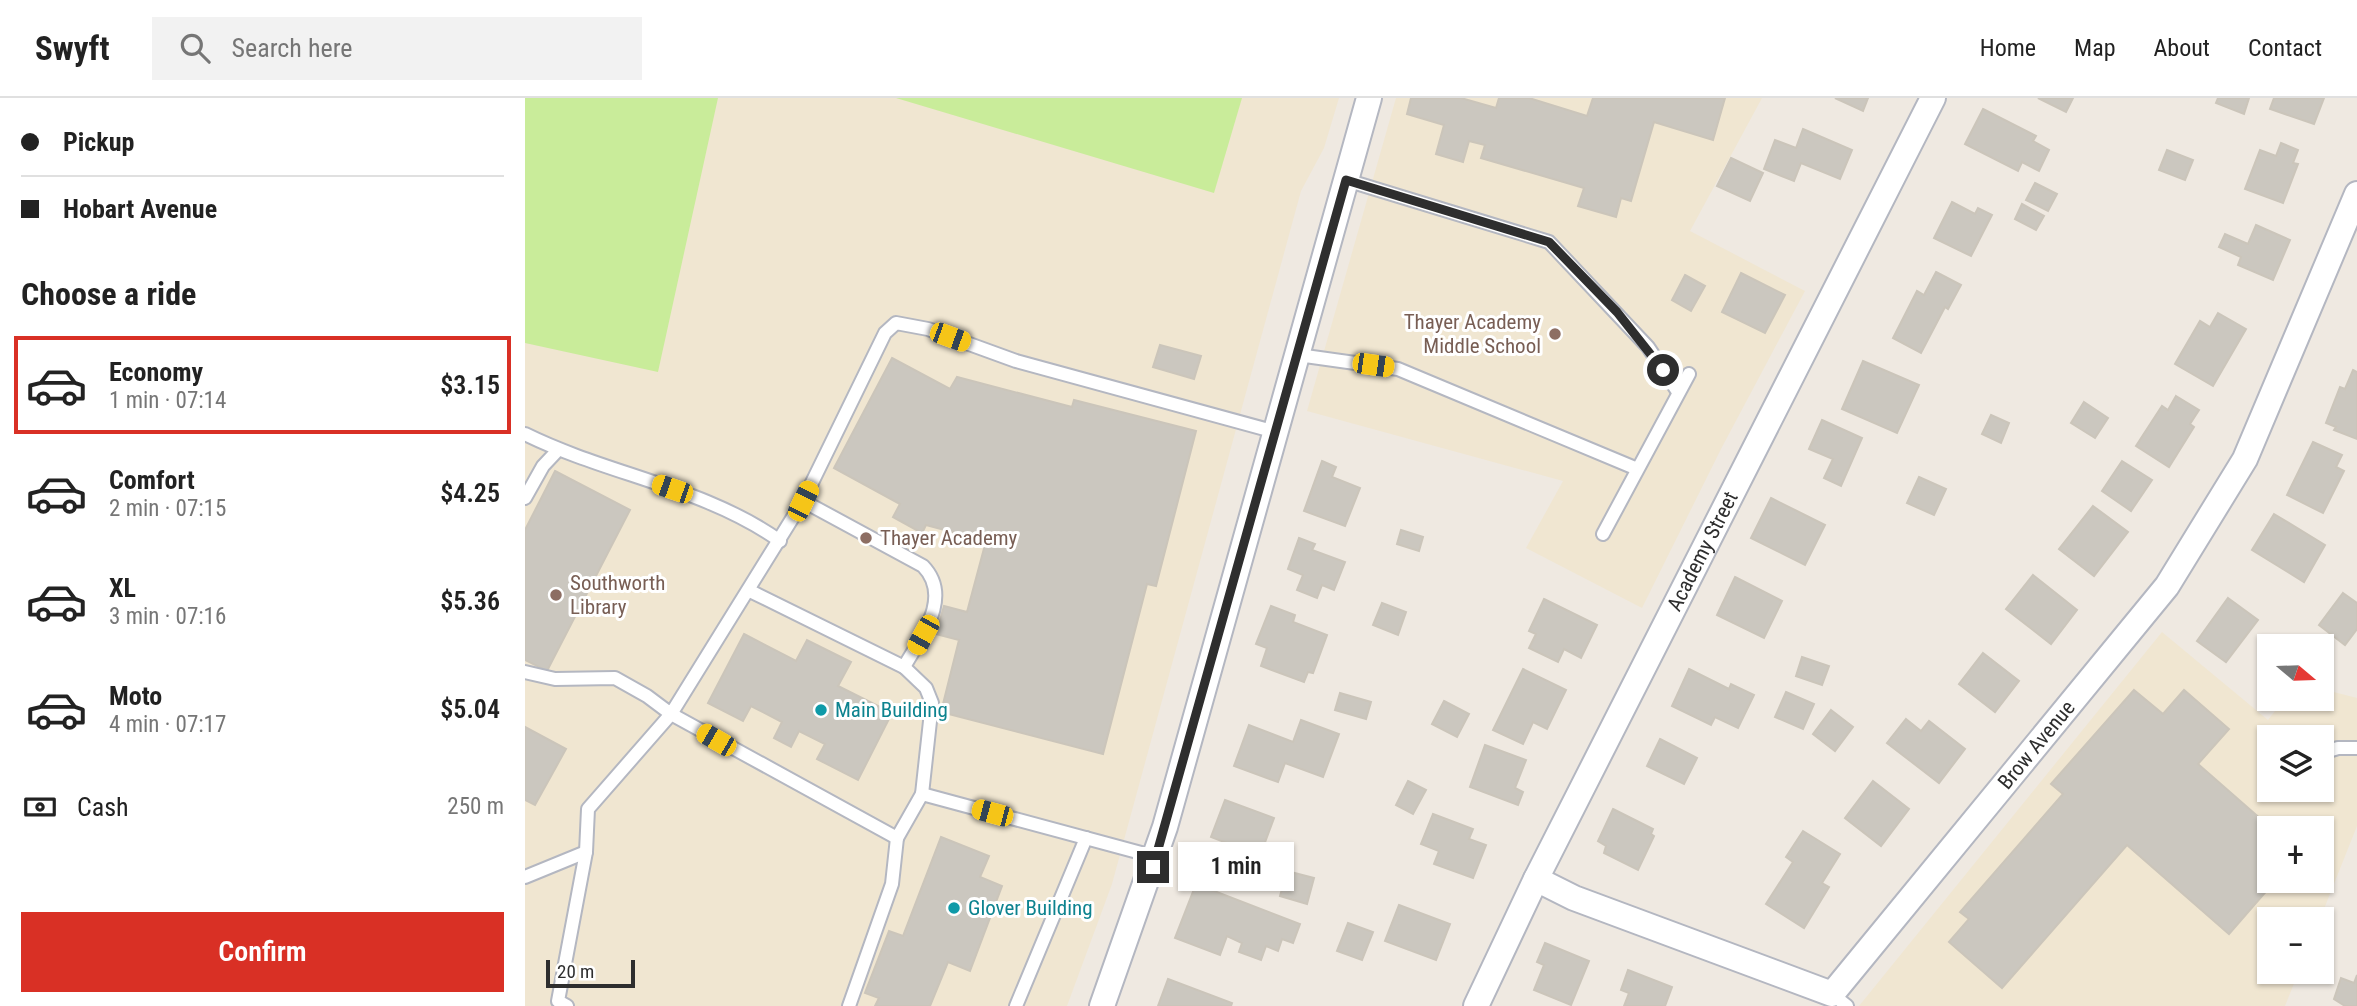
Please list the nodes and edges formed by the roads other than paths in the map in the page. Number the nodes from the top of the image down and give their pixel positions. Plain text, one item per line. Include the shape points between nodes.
1 (1369, 98) edge
2 (1933, 98) edge
3 (1346, 180) junction
4 (2357, 194) edge
5 (1298, 355) junction
6 (1689, 374) dead end
7 (1678, 393) junction
8 (1276, 432) junction
9 (525, 435) edge
10 (558, 450) junction
11 (1635, 468) junction
12 (525, 498) edge
13 (803, 501) junction
14 (1602, 534) dead end
15 (780, 541) junction
16 (750, 591) junction
17 (904, 667) junction
18 (525, 672) edge
19 (671, 714) junction
20 (2357, 748) edge
21 (2334, 749) edge
22 (922, 794) junction
23 (897, 838) junction
24 (1086, 838) junction
25 (586, 852) junction
26 (1156, 857) junction
27 (525, 877) edge
28 (1536, 879) junction
29 (1840, 1000) edge
30 (567, 1006) edge
31 (849, 1006) edge
32 (1016, 1006) edge
33 (1102, 1006) edge
34 (1476, 1006) edge

1 - 3 street
2 - 28 street, Academy Street
3 - 5 street
3 - 7 lane via 1549,242 1648,347
4 - 29 street, Brow Avenue via 2258,431 2198,540 2167,586
5 - 8 street
5 - 11 lane via 1398,369
6 - 7 lane
7 - 11 lane
8 - 13 lane via 896,323 885,332
8 - 26 street
9 - 10 lane
10 - 12 lane
10 - 15 lane via 698,498 750,520
11 - 14 lane
13 - 15 lane
13 - 17 lane via 930,573 936,598 932,618
15 - 16 lane
16 - 17 lane
16 - 19 lane
17 - 22 lane via 926,688 932,703
18 - 19 lane via 555,679 615,678
19 - 23 lane
19 - 25 lane via 588,809
20 - 21 lane
22 - 23 lane
22 - 24 lane
23 - 31 lane via 892,884
24 - 26 lane
24 - 32 lane
25 - 27 lane
25 - 30 lane via 558,1000
26 - 33 street
28 - 29 street, Brow Avenue via 1574,898
28 - 34 street, Academy Street

